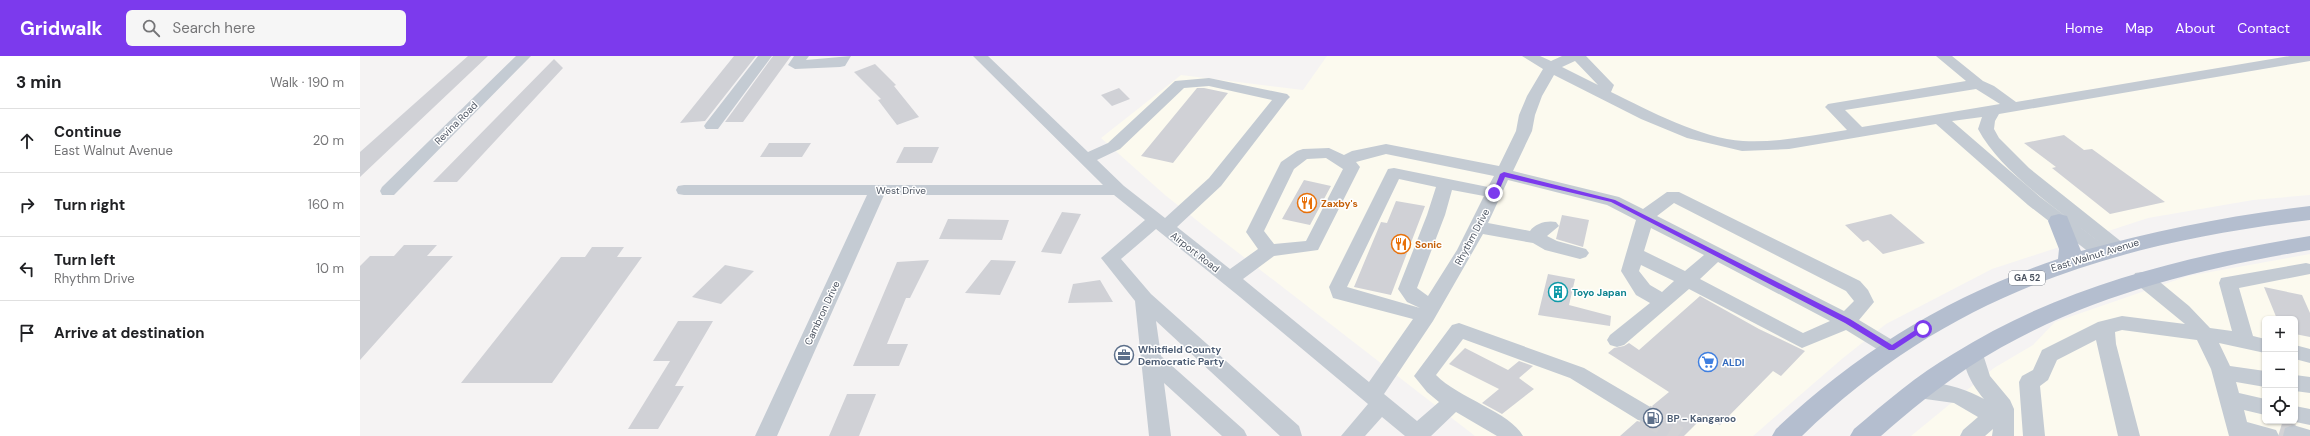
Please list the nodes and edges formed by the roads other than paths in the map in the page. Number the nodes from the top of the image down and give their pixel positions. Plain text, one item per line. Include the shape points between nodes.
1 (524, 56) edge
2 (765, 56) edge
3 (802, 56) edge
4 (844, 56) edge
5 (980, 56) edge
6 (1530, 56) edge
7 (1578, 56) edge
8 (1943, 56) edge
9 (2310, 57) edge
10 (1553, 68) junction
11 (1978, 84) junction
12 (1603, 94) junction
13 (2013, 107) junction
14 (1994, 110) junction
15 (1940, 119) junction
16 (712, 126) dead end
17 (1859, 132) junction
18 (1085, 159) junction
19 (1344, 162) junction
20 (1504, 174) junction
21 (1445, 183) junction
22 (684, 190) dead end
23 (878, 190) junction
24 (1118, 190) junction
25 (388, 191) dead end
26 (1494, 193) junction
27 (2310, 213) edge
28 (1646, 216) junction
29 (2059, 221) junction
30 (1160, 224) junction
31 (1478, 227) junction
32 (2301, 244) edge
33 (2109, 249) junction
34 (1269, 250) junction
35 (1580, 253) dead end
36 (1634, 254) junction
37 (1716, 254) junction
38 (2069, 262) junction
39 (2308, 271) edge
40 (2142, 278) junction
41 (1230, 279) junction
42 (1687, 280) junction
43 (1407, 289) junction
44 (1144, 299) junction
45 (1663, 302) junction
46 (1392, 306) junction
47 (1429, 310) junction
48 (1847, 321) junction
49 (2105, 327) junction
50 (2203, 334) junction
51 (1618, 340) dead end
52 (2246, 341) junction
53 (2262, 345) edge
54 (1892, 348) junction
55 (1974, 353) junction
56 (2298, 353) edge
57 (2310, 356) edge
58 (1152, 360) junction
59 (2221, 372) junction
60 (2262, 379) edge
61 (2298, 383) edge
62 (2310, 385) edge
63 (1918, 391) junction
64 (2230, 399) junction
65 (1376, 400) junction
66 (1453, 402) junction
67 (2262, 407) edge
68 (1645, 414) tunnel mouth
69 (2310, 417) edge
70 (1999, 425) edge
71 (2272, 431) edge
72 (1162, 433) edge
73 (1419, 435) edge
74 (766, 436) edge
75 (1236, 436) edge
76 (1291, 436) edge
77 (1352, 436) edge
78 (1512, 436) edge
79 (1785, 436) edge
80 (1864, 436) edge
81 (1971, 436) edge
82 (2034, 436) edge
83 (2129, 436) edge

1 - 25 street, Revina Road
2 - 16 street
3 - 4 street via 795,65 840,63
5 - 18 street, Airport Road
6 - 10 street
7 - 10 street
7 - 12 street via 1606,85
8 - 11 street
9 - 13 street
10 - 12 street
10 - 20 street, Rhythm Drive via 1540,86 1524,121 1524,131
11 - 13 street
11 - 17 street via 1833,107
12 - 17 street via 1684,132 1731,144 1789,144
13 - 14 street
14 - 15 street
14 - 33 street via 1986,122 1986,130 1998,148
15 - 17 street
15 - 29 street
18 - 24 street, Airport Road
18 - 30 street via 1114,146 1180,84 1209,82 1282,97 1215,182
19 - 20 street via 1358,155 1386,149 1495,170
19 - 34 street via 1352,168 1312,246
19 - 34 street via 1329,153 1303,154 1288,166 1255,232
20 - 26 street, Rhythm Drive
20 - 28 street via 1613,201
21 - 26 street
21 - 43 street via 1436,215
21 - 46 street via 1394,173 1340,280 1340,293
22 - 23 street, West Drive
23 - 24 street, West Drive
23 - 74 street, Cambron Drive
24 - 30 street, Airport Road
26 - 31 street, Rhythm Drive
27 - 33 main road, East Walnut Avenue / GA 52 via 2223,223
28 - 36 street
28 - 37 street
28 - 48 street via 1673,196 1853,286 1864,302
29 - 33 street
29 - 38 main road via 2068,243
30 - 41 street, Airport Road
30 - 44 street via 1110,258
31 - 35 street via 1544,232 1551,246
31 - 47 street, Rhythm Drive
32 - 39 street
32 - 40 main road via 2192,263
33 - 38 main road, East Walnut Avenue / GA 52
34 - 41 street
36 - 42 street
36 - 45 street via 1630,272 1642,290
37 - 42 street
37 - 48 street
38 - 54 main road, East Walnut Avenue / GA 52 via 1983,297
39 - 52 street via 2228,283
40 - 50 street via 2193,321
40 - 55 main road via 2053,310
41 - 65 street, Airport Road
42 - 45 street
42 - 48 street via 1802,341
43 - 46 street via 1401,301
43 - 47 street
44 - 58 street
44 - 76 street via 1291,432
45 - 51 street
46 - 47 street
47 - 65 street, Rhythm Drive
48 - 54 street
49 - 50 street via 2122,323
49 - 82 street via 2049,355 2041,375 2029,382
49 - 83 street via 2106,344
50 - 52 street
50 - 59 street via 2215,354
52 - 53 street
54 - 79 main road, East Walnut Avenue / GA 52 via 1816,406
55 - 63 main road
55 - 70 street via 1975,369 1983,384 2004,409 2005,417
56 - 57 street
58 - 72 street
58 - 75 street
59 - 60 street
59 - 64 street
61 - 62 street
63 - 70 street via 1960,396
63 - 80 main road via 1883,417
64 - 67 street
64 - 71 street
65 - 73 street, Airport Road
65 - 77 street, Rhythm Drive
66 - 68 street via 1424,376 1459,330 1577,373
66 - 73 street
66 - 78 street via 1504,429
69 - 71 street
70 - 81 street

